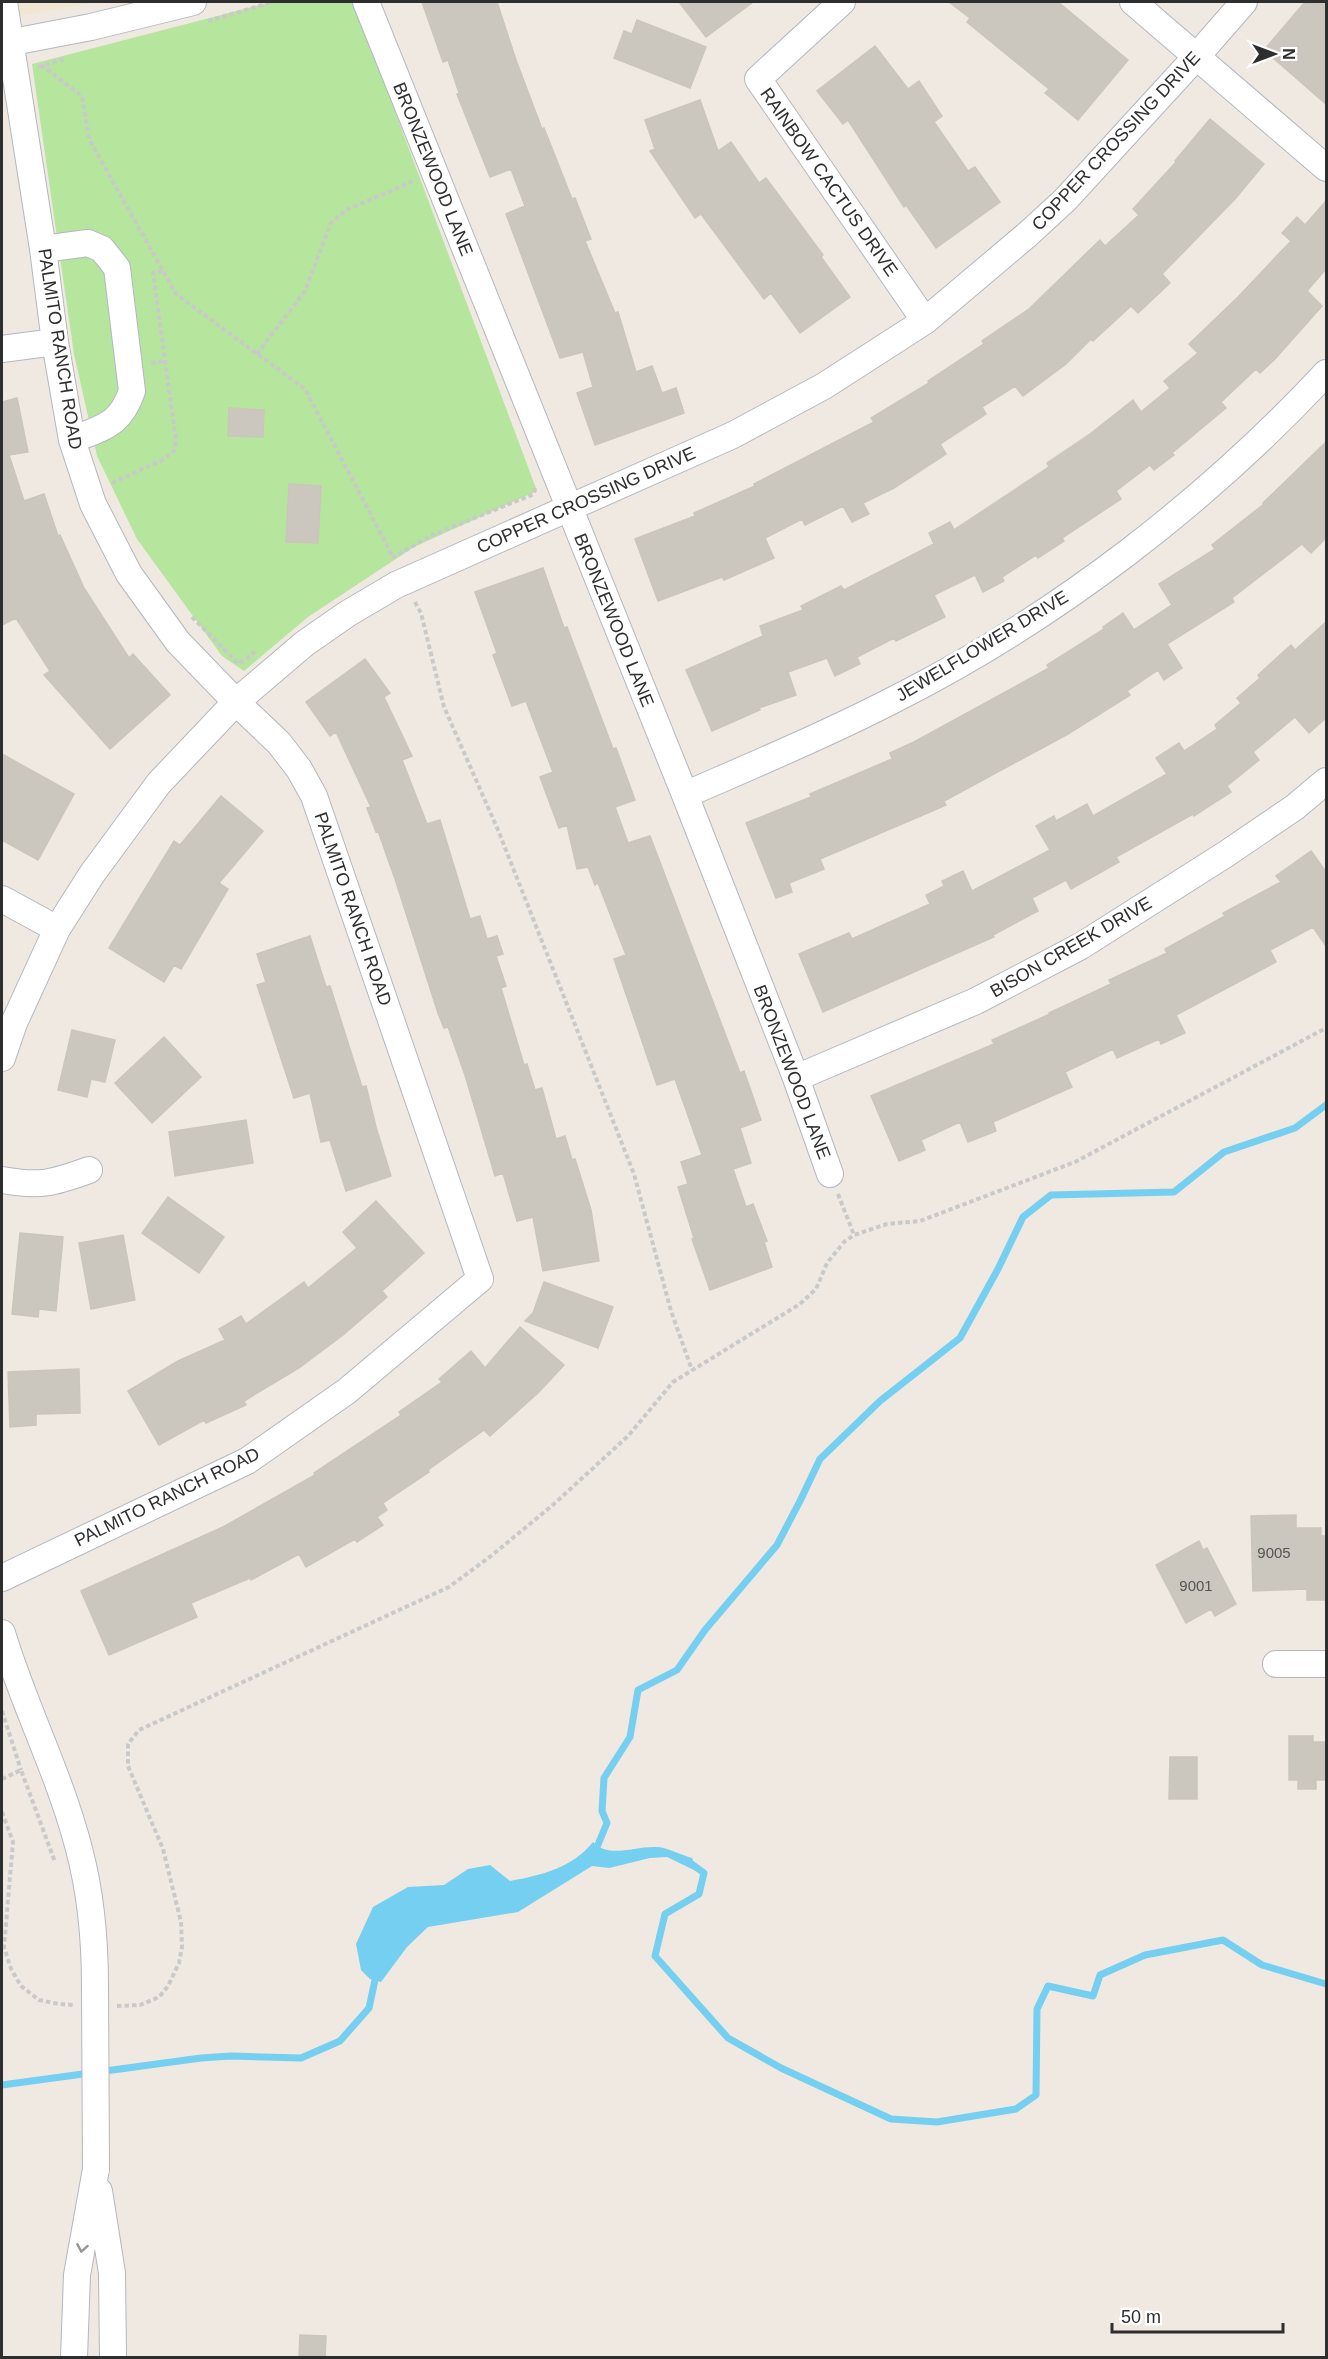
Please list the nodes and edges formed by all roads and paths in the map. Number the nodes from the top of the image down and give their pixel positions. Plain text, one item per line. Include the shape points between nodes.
1 (4, 2) edge
2 (193, 2) edge
3 (366, 2) edge
4 (842, 2) edge
5 (1133, 2) edge
6 (1244, 2) edge
7 (9, 51) edge
8 (1196, 57) junction
9 (40, 65) junction
10 (39, 77) dead end
11 (1326, 168) edge
12 (411, 171) dead end
13 (415, 181) junction
14 (419, 190) dead end
15 (43, 249) junction
16 (163, 271) junction
17 (925, 321) junction
18 (55, 342) junction
19 (2, 349) edge
20 (257, 354) junction
21 (1326, 373) edge
22 (72, 440) junction
23 (109, 472) dead end
24 (112, 483) junction
25 (536, 485) dead end
26 (116, 494) dead end
27 (568, 509) junction
28 (393, 558) junction
29 (384, 563) dead end
30 (405, 581) junction
31 (186, 609) dead end
32 (265, 643) dead end
33 (236, 702) junction
34 (1326, 781) edge
35 (685, 795) junction
36 (2, 899) edge
37 (57, 929) junction
38 (1326, 1028) edge
39 (2, 1058) edge
40 (795, 1078) junction
41 (89, 1170) dead end
42 (830, 1174) joint
43 (2, 1180) edge
44 (854, 1235) junction
45 (692, 1370) junction
46 (2, 1578) edge
47 (2, 1633) edge
48 (1276, 1664) dead end
49 (1326, 1664) edge
50 (2, 1711) edge
51 (21, 1770) junction
52 (2, 1779) edge
53 (2, 1812) edge
54 (56, 1864) dead end
55 (94, 1999) junction
56 (96, 2169) junction
57 (74, 2358) edge
58 (113, 2358) edge

1 - 7 street, PALMITO RANCH ROAD
2 - 7 street
3 - 27 street, BRONZEWOOD LANE
4 - 17 street, RAINBOW CACTUS DRIVE via 758,79
5 - 8 street
6 - 8 street, COPPER CROSSING DRIVE
7 - 9 path
7 - 15 street, PALMITO RANCH ROAD
8 - 11 street
8 - 17 street, COPPER CROSSING DRIVE via 1065,200
9 - 10 path
9 - 16 path via 82,96 90,139
12 - 13 path
13 - 14 path
13 - 20 path via 360,203 331,223 305,291
15 - 18 street, PALMITO RANCH ROAD
15 - 22 street via 88,243 102,249 117,268 132,391 118,419
16 - 20 path via 176,294
16 - 24 path via 153,273 176,440 174,451
17 - 27 street, COPPER CROSSING DRIVE via 772,415
18 - 19 street
18 - 22 street, PALMITO RANCH ROAD
20 - 28 path via 305,389
21 - 35 street, JEWELFLOWER DRIVE via 1209,486 1023,627 895,700
22 - 33 street, PALMITO RANCH ROAD via 93,504 129,574 178,642
23 - 24 path
24 - 26 path
25 - 28 path via 534,494 430,536
27 - 30 street, COPPER CROSSING DRIVE
27 - 35 street, BRONZEWOOD LANE
28 - 29 path
28 - 30 path
30 - 33 street, COPPER CROSSING DRIVE via 304,644
30 - 45 path via 421,613 444,707 498,830 634,1174 671,1311
31 - 32 path via 239,664
33 - 37 street, COPPER CROSSING DRIVE via 159,783
33 - 46 street, PALMITO RANCH ROAD via 279,743 314,796 480,1279 347,1391 247,1461
34 - 40 street, BISON CREEK DRIVE via 1226,854 1081,946 976,1001
35 - 40 street, BRONZEWOOD LANE
36 - 37 street
37 - 39 street, COPPER CROSSING DRIVE
38 - 44 path via 1075,1162 920,1221 887,1224
40 - 42 street, BRONZEWOOD LANE
41 - 43 street via 44,1184
42 - 44 path
44 - 45 path via 827,1263 816,1289 800,1304
45 - 55 path via 673,1382 628,1436 555,1504 449,1587 139,1730 128,1744 128,1766 163,1849 181,1922 183,1947 168,1986 159,1997 140,2005
47 - 55 street via 79,1849 95,1949
48 - 49 street
50 - 51 path
51 - 52 path
51 - 54 path
53 - 55 path via 13,1842 4,1947 10,1970 21,1986 39,2000 59,2004
55 - 56 street, bridge
56 -> 57 street via 77,2275
56 - 58 street via 112,2273

